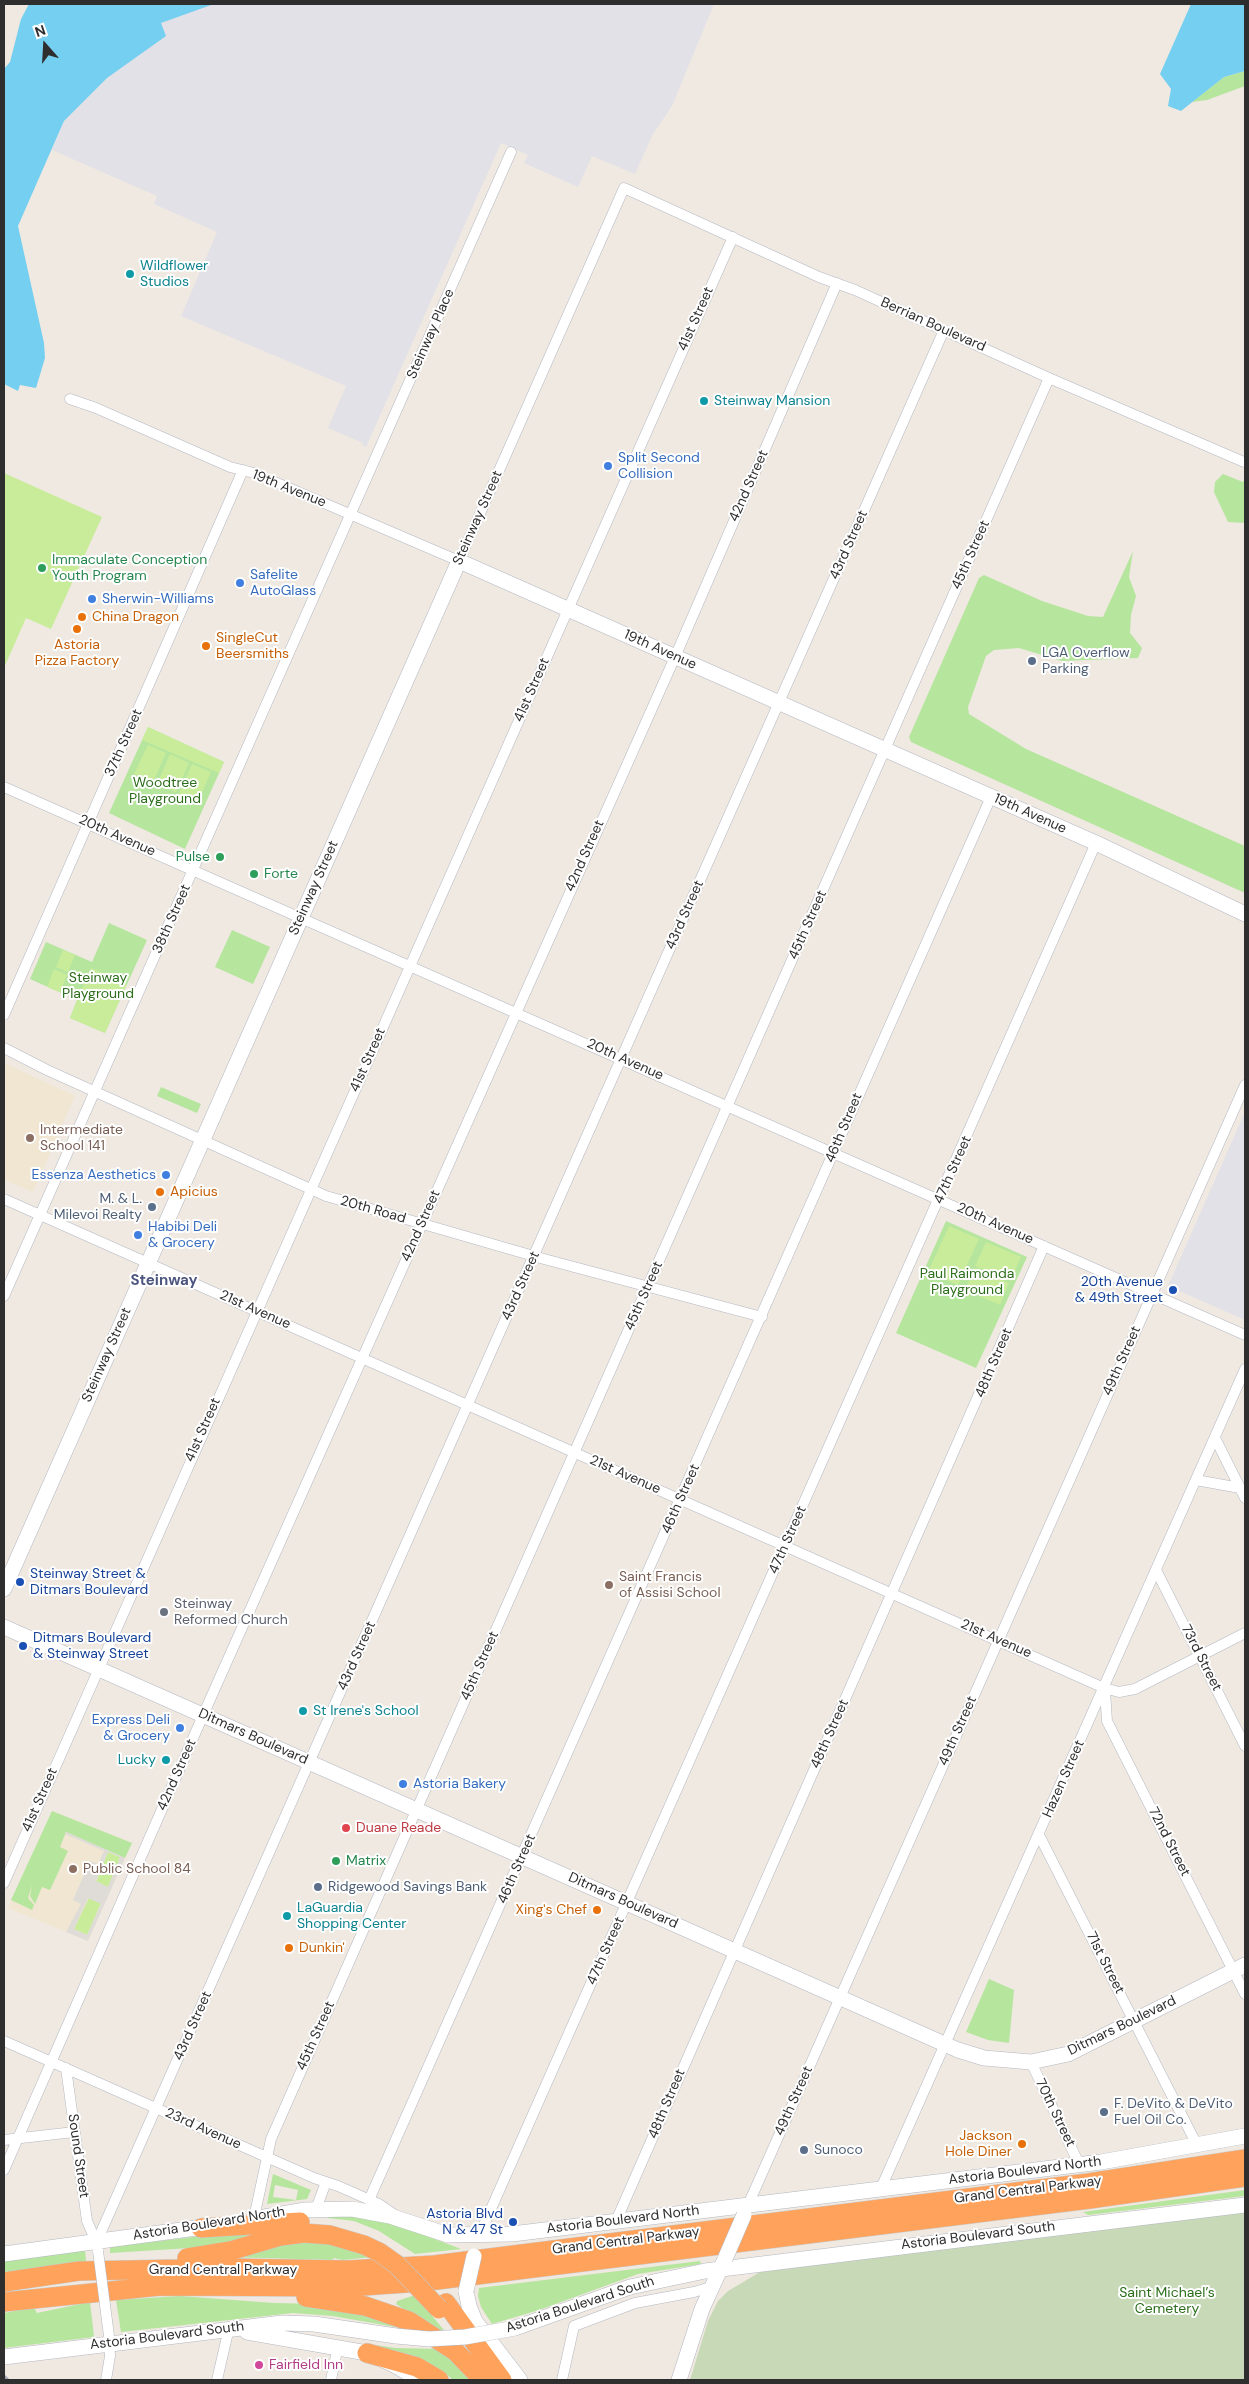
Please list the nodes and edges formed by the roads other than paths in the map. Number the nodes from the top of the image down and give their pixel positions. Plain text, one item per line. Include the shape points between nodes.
1 (511, 152) dead end
2 (624, 188) joint
3 (732, 237) junction
4 (837, 283) junction
5 (944, 330) junction
6 (1049, 378) junction
7 (70, 399) dead end
8 (1244, 462) dead end
9 (244, 470) junction
10 (351, 515) junction
11 (459, 561) junction
12 (568, 610) junction
13 (675, 657) junction
14 (779, 703) junction
15 (886, 751) junction
16 (4, 787) edge
17 (991, 797) junction
18 (88, 824) junction
19 (1096, 843) junction
20 (194, 870) junction
21 (1245, 914) edge
22 (301, 917) junction
23 (410, 965) junction
24 (515, 1012) junction
25 (4, 1015) edge
26 (4, 1048) edge
27 (621, 1059) junction
28 (1245, 1085) edge
29 (96, 1092) junction
30 (728, 1106) junction
31 (203, 1139) junction
32 (834, 1153) junction
33 (311, 1189) junction
34 (4, 1199) edge
35 (939, 1200) junction
36 (40, 1215) junction
37 (422, 1224) junction
38 (1044, 1246) junction
39 (535, 1256) junction
40 (148, 1263) junction
41 (648, 1286) junction
42 (1152, 1294) junction
43 (4, 1296) edge
44 (256, 1311) junction
45 (762, 1317) junction
46 (1245, 1335) edge
47 (362, 1358) junction
48 (1245, 1369) edge
49 (468, 1405) junction
50 (1215, 1438) junction
51 (574, 1452) junction
52 (1196, 1480) junction
53 (1240, 1488) junction
54 (1245, 1498) edge
55 (681, 1499) junction
56 (786, 1546) junction
57 (1156, 1570) junction
58 (4, 1589) edge
59 (893, 1593) junction
60 (4, 1627) edge
61 (1245, 1633) edge
62 (999, 1640) junction
63 (1199, 1656) junction
64 (98, 1668) junction
65 (1104, 1688) junction
66 (203, 1715) junction
67 (1245, 1746) edge
68 (310, 1762) junction
69 (416, 1809) junction
70 (1039, 1834) junction
71 (522, 1856) junction
72 (4, 1883) edge
73 (627, 1903) junction
74 (734, 1950) junction
75 (1240, 1967) edge
76 (1245, 1994) edge
77 (841, 1997) junction
78 (1135, 2021) junction
79 (4, 2041) edge
80 (946, 2044) junction
81 (52, 2062) junction
82 (1031, 2062) junction
83 (66, 2068) junction
84 (156, 2108) junction
85 (74, 2132) junction
86 (1245, 2136) edge
87 (18, 2139) junction
88 (4, 2140) edge
89 (1197, 2145) junction
90 (267, 2157) junction
91 (1245, 2159) edge
92 (1080, 2164) junction
93 (4, 2170) edge
94 (1245, 2177) edge
95 (326, 2182) junction
96 (882, 2188) junction
97 (369, 2200) junction
98 (1245, 2205) edge
99 (316, 2209) junction
100 (746, 2210) junction
101 (254, 2218) junction
102 (401, 2220) junction
103 (616, 2222) junction
104 (201, 2228) junction
105 (479, 2236) junction
106 (369, 2241) junction
107 (98, 2246) junction
108 (4, 2254) edge
109 (722, 2264) junction
110 (79, 2271) junction
111 (4, 2282) edge
112 (711, 2287) junction
113 (107, 2291) junction
114 (4, 2302) edge
115 (442, 2306) junction
116 (229, 2328) junction
117 (109, 2340) junction
118 (338, 2346) junction
119 (367, 2353) junction
120 (4, 2357) edge
121 (106, 2380) edge
122 (217, 2380) edge
123 (331, 2380) edge
124 (420, 2380) edge
125 (439, 2380) edge
126 (483, 2380) edge
127 (498, 2380) edge
128 (502, 2380) edge
129 (520, 2380) edge
130 (562, 2380) edge
131 (679, 2380) edge

1 - 10 street, Steinway Place
2 - 3 street, Berrian Boulevard
2 - 11 street, Steinway Street
3 - 4 street, Berrian Boulevard
3 - 12 street, 41st Street
4 - 5 street, Berrian Boulevard
4 - 13 street, 42nd Street
5 - 6 street, Berrian Boulevard
5 - 14 street, 43rd Street
6 - 8 street, Berrian Boulevard
6 - 15 street, 45th Street
7 - 9 street, 19th Avenue via 230,467
9 - 10 street, 19th Avenue
9 - 18 street, 37th Street
10 - 11 street, 19th Avenue
10 - 20 street, 38th Street
11 - 12 street, 19th Avenue
11 - 22 street, Steinway Street
12 - 13 street, 19th Avenue
12 - 23 street, 41st Street
13 - 14 street, 19th Avenue
13 - 24 street, 42nd Street
14 - 15 street, 19th Avenue
14 - 27 street, 43rd Street
15 - 17 street, 19th Avenue
15 - 30 street, 45th Street
16 - 18 street, 20th Avenue
17 - 19 street, 19th Avenue
17 - 32 street, 46th Street
18 - 20 street, 20th Avenue
18 - 25 street, 37th Street
19 - 21 street, 19th Avenue
19 - 35 street, 47th Street
20 - 22 street, 20th Avenue
20 - 29 street, 38th Street
22 - 23 street, 20th Avenue
22 - 31 street, Steinway Street
23 - 24 street, 20th Avenue
23 - 33 street, 41st Street
24 - 27 street, 20th Avenue
24 - 37 street, 42nd Street
26 - 29 street, 20th Road
27 - 30 street, 20th Avenue
27 - 39 street, 43rd Street
28 - 42 street, 49th Street
29 - 31 street, 20th Road
29 - 36 street, 38th Street
30 - 32 street, 20th Avenue
30 - 41 street, 45th Street
31 - 33 street, 20th Road
31 - 40 street, Steinway Street
32 - 35 street, 20th Avenue
32 - 45 street, 46th Street
33 - 37 street, 20th Road
33 - 44 street, 41st Street
34 - 36 street, 21st Avenue
35 - 38 street, 20th Avenue
35 - 56 street, 47th Street
36 - 40 street, 21st Avenue
36 - 43 street, 38th Street
37 - 39 street, 20th Road
37 - 47 street, 42nd Street
38 - 42 street, 20th Avenue
38 - 59 street, 48th Street
39 - 41 street, 20th Road
39 - 49 street, 43rd Street
40 - 44 street, 21st Avenue
40 - 58 street, Steinway Street
41 - 45 street, 20th Road
41 - 51 street, 45th Street
42 - 46 street, 20th Avenue
42 - 62 street, 49th Street
44 - 47 street, 21st Avenue
44 - 64 street, 41st Street
45 - 55 street, 46th Street
47 - 49 street, 21st Avenue
47 - 66 street, 42nd Street
48 - 50 street, Hazen Street
49 - 51 street, 21st Avenue
49 - 68 street, 43rd Street
50 - 52 street, Hazen Street
50 - 53 street
51 - 55 street, 21st Avenue
51 - 69 street, 45th Street
52 - 53 street
52 - 57 street, Hazen Street
53 - 54 street
55 - 56 street, 21st Avenue
55 - 71 street, 46th Street
56 - 59 street, 21st Avenue
56 - 73 street, 47th Street
57 - 63 street, 73rd Street
57 - 65 street, Hazen Street
59 - 62 street, 21st Avenue
59 - 74 street, 48th Street
60 - 64 street, Ditmars Boulevard
61 - 63 street, 21st Avenue
62 - 65 street, 21st Avenue
62 - 77 street, 49th Street
63 - 65 street, 21st Avenue via 1130,1691
63 - 67 street, 73rd Street
64 - 66 street, Ditmars Boulevard
64 - 72 street, 41st Street
65 - 70 street, Hazen Street
65 - 75 street, 72nd Street via 1107,1721
66 - 68 street, Ditmars Boulevard
66 - 81 street, 42nd Street
68 - 69 street, Ditmars Boulevard
68 - 84 street, 43rd Street
69 - 71 street, Ditmars Boulevard
69 - 90 street, 45th Street via 271,2139
70 - 78 street, 71st Street
70 - 80 street, Hazen Street
71 - 73 street, Ditmars Boulevard
71 - 97 street, 46th Street
73 - 74 street, Ditmars Boulevard
73 - 105 street, 47th Street
74 - 77 street, Ditmars Boulevard
74 - 103 street, 48th Street
75 - 76 street, 72nd Street
75 - 78 street, Ditmars Boulevard
77 - 80 street, Ditmars Boulevard
77 - 100 street, 49th Street
78 - 82 street, Ditmars Boulevard via 1068,2054
78 - 89 street, 71st Street
79 - 81 street, 23rd Avenue
80 - 82 street, Ditmars Boulevard via 984,2058
80 - 96 street, Hazen Street
81 - 83 street, 23rd Avenue
81 - 87 street, 42nd Street
82 - 92 street, 70th Street
83 - 84 street, 23rd Avenue
83 - 85 street, Sound Street
84 - 90 street, 23rd Avenue
84 - 107 street, 43rd Street
85 - 87 street
85 - 107 street, Sound Street via 87,2221
86 - 89 street, Astoria Boulevard North
87 - 88 street
87 - 93 street, 42nd Street
89 - 92 street, Astoria Boulevard North
90 - 95 street, 23rd Avenue
90 - 101 street, 45th Street
91 - 110 highway, Grand Central Parkway via 1088,2183 434,2265 348,2270
92 - 96 street, Astoria Boulevard North
94 - 113 highway, Grand Central Parkway via 421,2282 340,2287 160,2286
95 - 97 street, 23rd Avenue
95 - 99 street
96 - 100 street, Astoria Boulevard North
97 - 102 street, 23rd Avenue
98 - 109 street, Astoria Boulevard South
99 - 101 street, Astoria Boulevard North
99 - 102 street, Astoria Boulevard North via 364,2211
100 - 103 street, Astoria Boulevard North
100 - 109 street, 49th Street, bridge
101 - 104 street, Astoria Boulevard North
102 - 105 street, Astoria Boulevard North via 448,2235
103 - 105 street, Astoria Boulevard North
104 - 106 highway via 304,2222 343,2226
104 - 107 street, Astoria Boulevard North
105 - 129 street, bridge via 466,2291 469,2306 475,2320
106 - 110 highway via 297,2233 219,2253
106 - 115 highway, bridge
107 - 108 street, Astoria Boulevard North
107 - 117 street, bridge
109 - 112 street, 49th Street
109 - 116 street, Astoria Boulevard South, bridge via 630,2287 515,2328 465,2337 429,2339 296,2323
110 - 111 highway, Grand Central Parkway
112 - 130 street, Astoria Boulevard South via 635,2303 574,2326
112 - 131 street, 49th Street
113 - 114 highway, Grand Central Parkway
113 - 126 highway via 309,2298 365,2306 403,2318 432,2334 455,2351
115 - 127 highway
115 - 128 highway
116 - 117 street, Astoria Boulevard South
116 - 118 street
116 - 122 street
117 - 120 street, Astoria Boulevard South
117 - 121 street via 110,2362
118 - 119 street
118 - 123 street
119 - 124 street
119 - 125 highway via 417,2367

